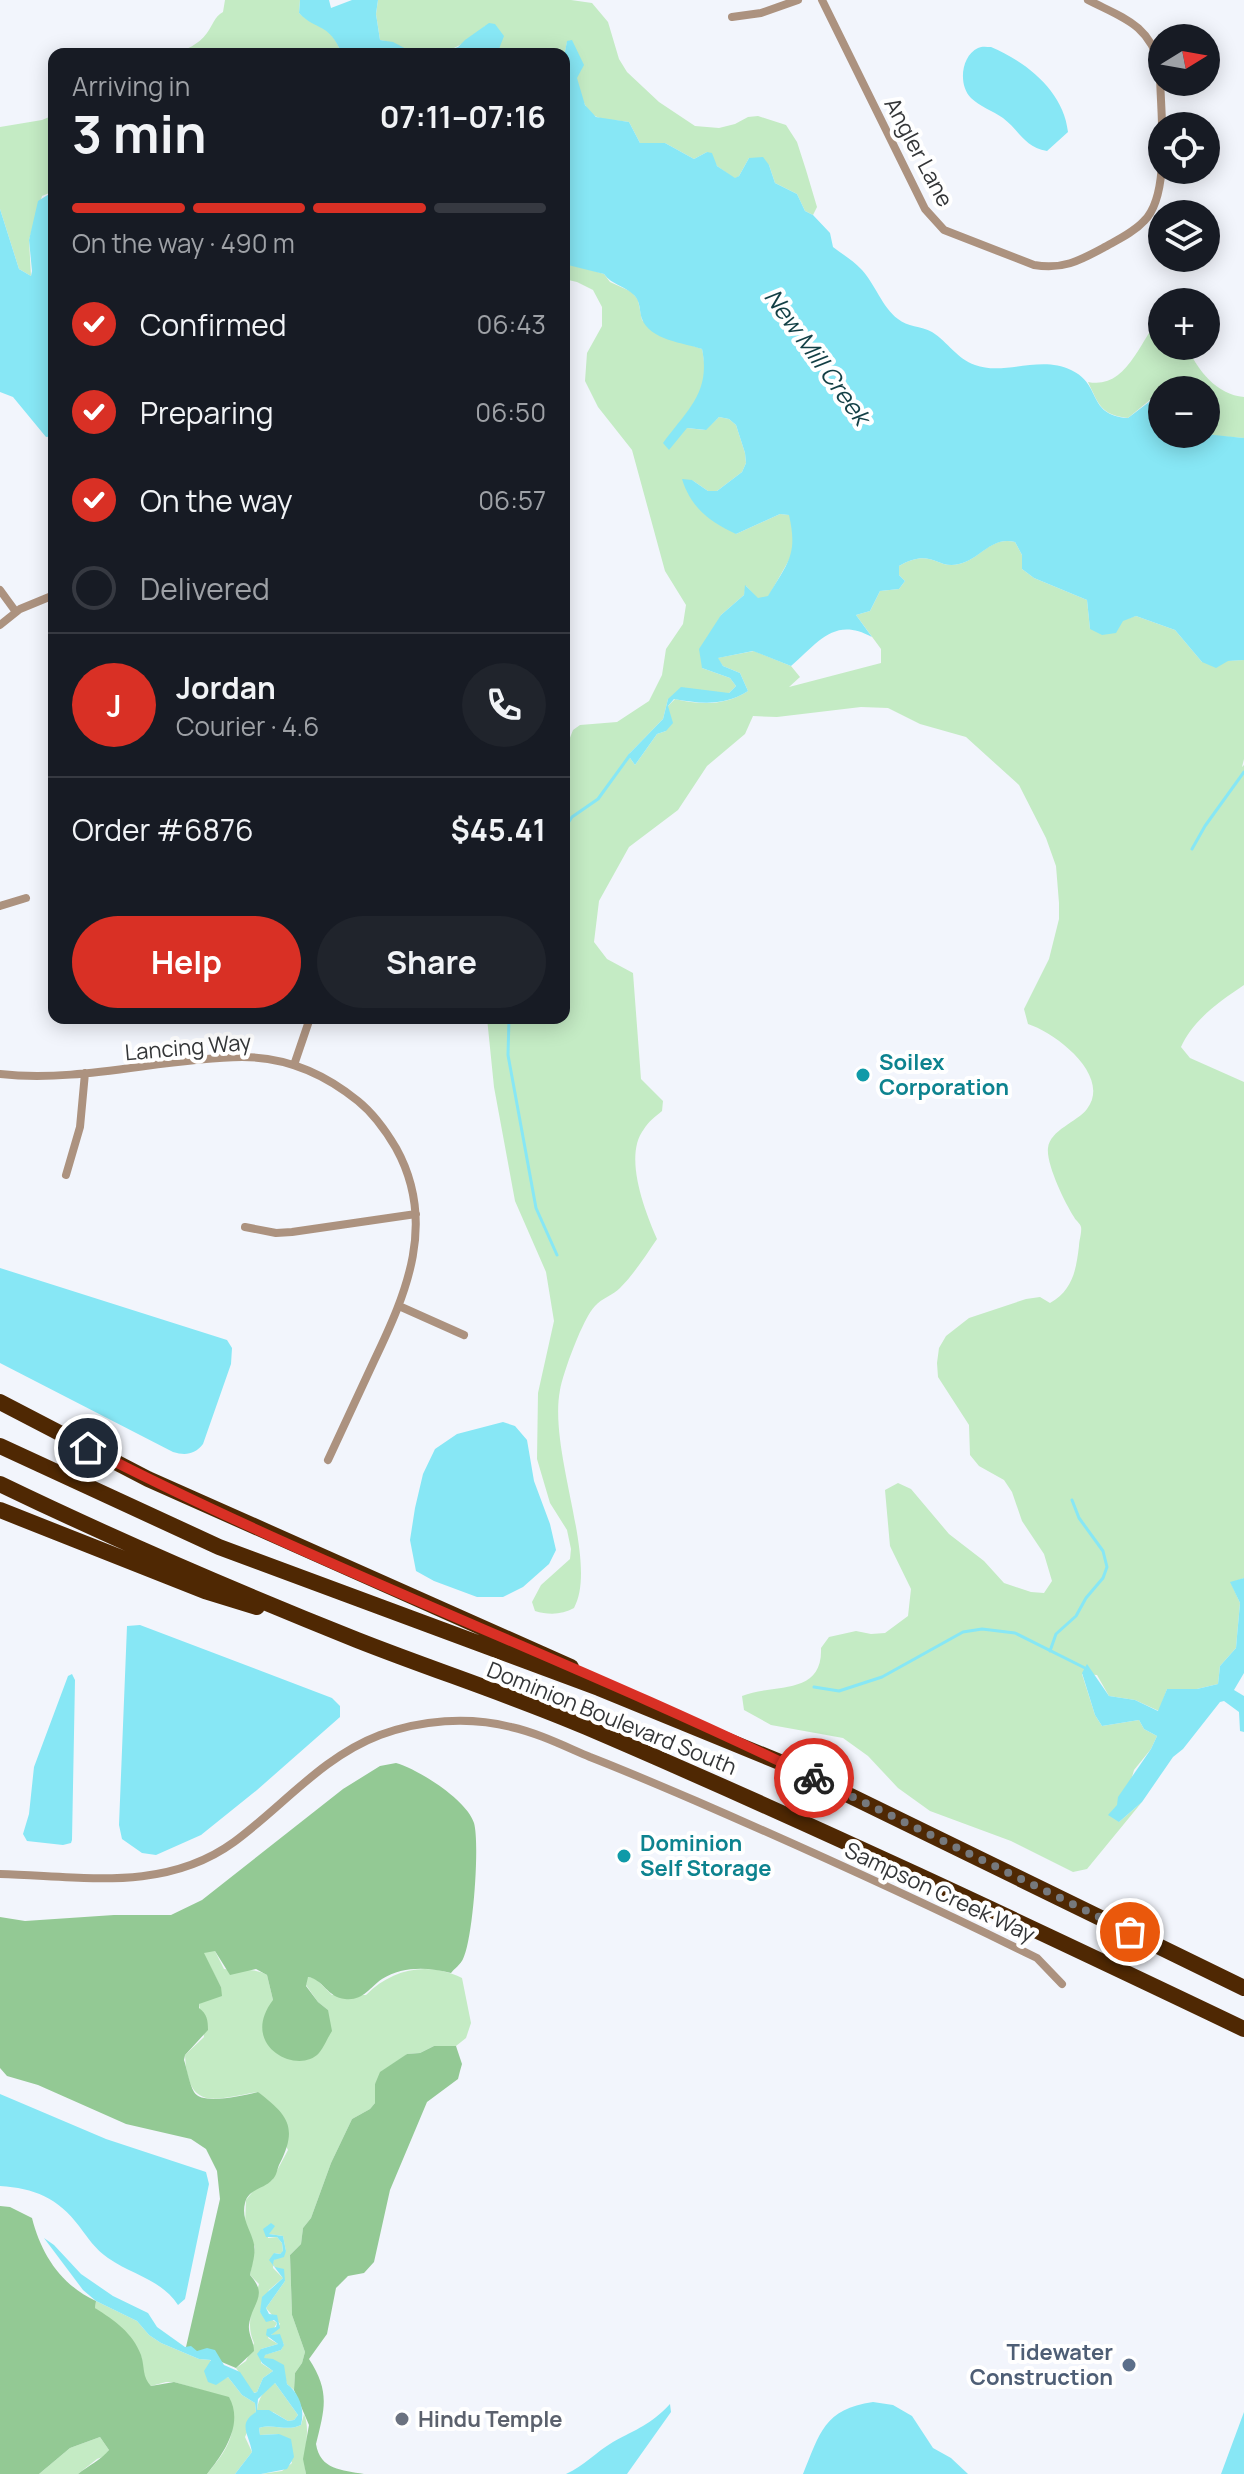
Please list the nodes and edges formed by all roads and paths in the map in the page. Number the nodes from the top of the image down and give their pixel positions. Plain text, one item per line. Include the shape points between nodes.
1 (798, 0) edge
2 (822, 0) edge
3 (1088, 0) edge
4 (732, 17) dead end
5 (0, 590) edge
6 (48, 597) edge
7 (16, 612) junction
8 (0, 625) edge
9 (26, 898) dead end
10 (0, 906) edge
11 (308, 1024) edge
12 (294, 1065) junction
13 (85, 1073) junction
14 (0, 1074) edge
15 (66, 1175) dead end
16 (416, 1214) junction
17 (245, 1227) dead end
18 (399, 1306) junction
19 (464, 1335) dead end
20 (0, 1402) edge
21 (0, 1446) edge
22 (328, 1460) dead end
23 (0, 1484) edge
24 (0, 1510) edge
25 (353, 1638) junction
26 (600, 1684) junction
27 (0, 1874) edge
28 (1062, 1984) dead end
29 (1244, 1988) edge
30 (1244, 2029) edge

1 - 4 street
2 - 3 street, Angler Lane via 933,220 944,230 1048,268 1076,263 1144,222 1162,184 1156,51 1138,26
5 - 7 street
6 - 7 street
7 - 8 street
9 - 10 street
11 - 12 street
12 - 13 street, Lancing Way via 241,1057
12 - 16 street, Lancing Way via 341,1087 371,1113 402,1159
13 - 14 street, Lancing Way
13 - 15 street via 80,1127
16 - 17 street via 292,1232
16 - 18 street, Lancing Way via 414,1258
18 - 19 street
18 - 22 street, Lancing Way
20 - 26 highway via 148,1479
21 - 26 highway, Dominion Boulevard South via 219,1547
23 - 25 highway, Dominion Boulevard South
24 - 25 highway via 205,1591
25 - 30 highway, Dominion Boulevard South via 583,1726 921,1876
26 - 29 highway, Dominion Boulevard South via 787,1765
27 - 28 street, Sampson Creek Way via 125,1880 164,1874 233,1843 326,1765 364,1742 422,1724 482,1722 564,1745 803,1848 1037,1958

